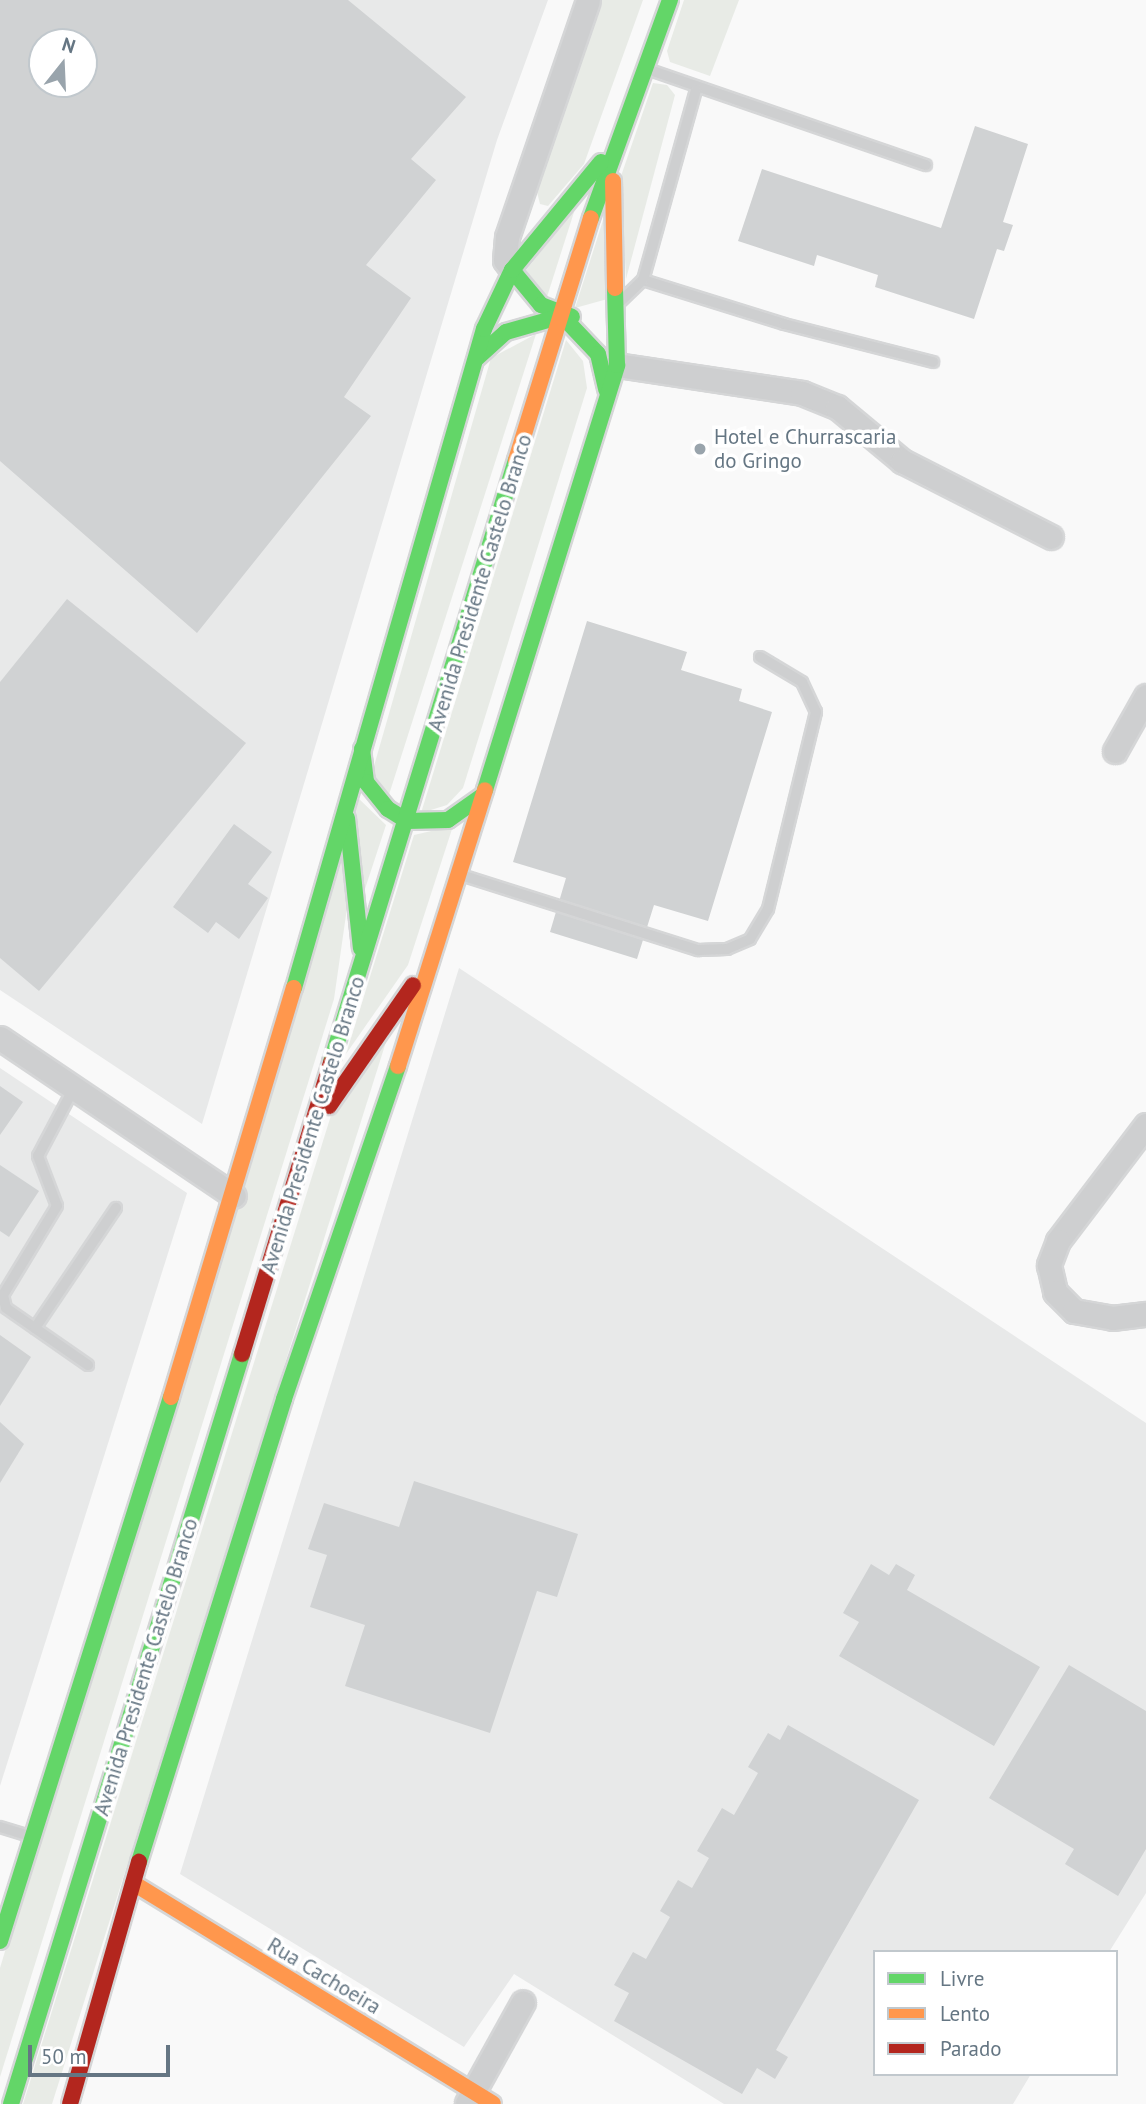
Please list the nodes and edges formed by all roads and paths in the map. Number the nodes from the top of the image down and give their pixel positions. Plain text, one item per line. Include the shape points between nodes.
1 (588, 0) edge
2 (670, 0) edge
3 (642, 67) junction
4 (696, 90) junction
5 (613, 146) junction
6 (926, 165) dead end
7 (524, 180) junction
8 (559, 218) junction
9 (512, 270) junction
10 (643, 280) junction
11 (618, 303) junction
12 (562, 316) junction
13 (477, 358) junction
14 (933, 362) dead end
15 (617, 365) junction
16 (607, 402) junction
17 (1051, 537) dead end
18 (760, 657) dead end
19 (1146, 696) edge
20 (362, 744) junction
21 (1115, 751) dead end
22 (482, 796) junction
23 (345, 799) junction
24 (407, 821) junction
25 (458, 874) junction
26 (432, 957) junction
27 (363, 961) junction
28 (0, 1038) edge
29 (74, 1088) junction
30 (1146, 1125) edge
31 (312, 1130) junction
32 (234, 1196) junction
33 (116, 1208) dead end
34 (1146, 1314) edge
35 (35, 1328) junction
36 (88, 1366) dead end
37 (0, 1827) edge
38 (32, 1837) junction
39 (133, 1883) junction
40 (0, 1941) edge
41 (523, 2002) dead end
42 (478, 2100) edge
43 (74, 2102) edge
44 (11, 2104) edge

1 - 7 street
2 - 3 main road, Avenida Presidente Castelo Branco
3 - 4 lane
3 - 5 main road, Avenida Presidente Castelo Branco
4 - 6 lane
4 - 10 lane
5 - 8 main road, Avenida Presidente Castelo Branco
5 - 11 main road, Avenida Presidente Castelo Branco
5 - 12 main road, Avenida Presidente Castelo Branco
7 - 8 street via 531,210
7 - 9 street via 504,254
8 - 9 main road, Avenida Presidente Castelo Branco
9 - 12 main road via 541,305
9 - 13 main road, Avenida Presidente Castelo Branco via 493,305
10 - 11 lane
10 - 14 lane via 784,324
11 - 12 main road via 592,317
11 - 15 main road, Avenida Presidente Castelo Branco
12 - 13 main road via 513,329
12 - 16 main road via 598,354
12 - 24 main road, Avenida Presidente Castelo Branco
13 - 20 main road, Avenida Presidente Castelo Branco
15 - 16 main road, Avenida Presidente Castelo Branco
15 - 17 street via 802,393 836,407 902,461
16 - 22 main road, Avenida Presidente Castelo Branco
18 - 25 lane via 802,682 816,712 768,909 750,939 727,949 698,950
19 - 21 street
20 - 23 main road, Avenida Presidente Castelo Branco
20 - 24 main road via 366,782 388,809
22 - 24 main road via 449,820
22 - 25 main road, Avenida Presidente Castelo Branco
23 - 27 main road
23 - 32 main road, Avenida Presidente Castelo Branco
24 - 27 main road, Avenida Presidente Castelo Branco
25 - 26 main road, Avenida Presidente Castelo Branco
26 - 31 main road
26 - 39 main road, Avenida Presidente Castelo Branco via 284,1399
27 - 31 main road, Avenida Presidente Castelo Branco
28 - 29 street
29 - 32 street
29 - 35 lane via 38,1156 57,1206 4,1295 5,1308
30 - 34 street via 1058,1241 1049,1265 1055,1292 1074,1311 1112,1318
31 - 44 main road, Avenida Presidente Castelo Branco
32 - 38 main road, Avenida Presidente Castelo Branco
33 - 35 lane
35 - 36 lane
37 - 38 lane
38 - 40 main road, Avenida Presidente Castelo Branco
39 - 42 main road, Rua Cachoeira
39 - 43 main road, Avenida Presidente Castelo Branco
41 - 42 street

